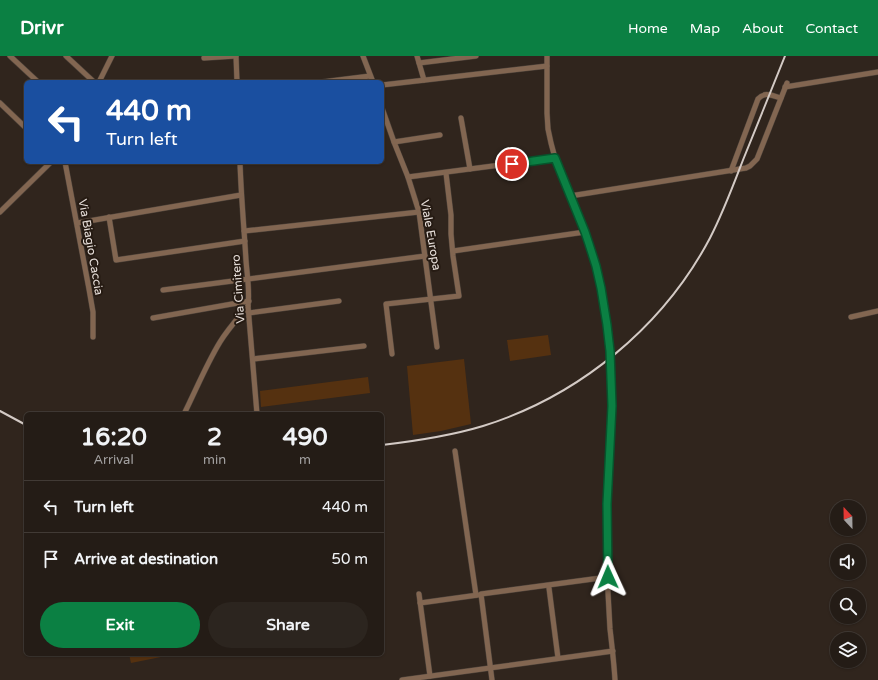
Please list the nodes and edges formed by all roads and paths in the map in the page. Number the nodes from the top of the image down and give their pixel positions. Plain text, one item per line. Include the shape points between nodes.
1 (10, 56) edge
2 (66, 56) edge
3 (112, 56) edge
4 (236, 56) edge
5 (363, 56) edge
6 (417, 56) edge
7 (476, 56) edge
8 (547, 56) edge
9 (204, 58) dead end
10 (420, 62) junction
11 (547, 66) junction
12 (878, 72) edge
13 (370, 76) junction
14 (36, 80) edge
15 (92, 80) edge
16 (100, 80) edge
17 (237, 80) edge
18 (338, 80) edge
19 (372, 80) edge
20 (424, 80) junction
21 (384, 85) edge
22 (781, 98) junction
23 (0, 103) edge
24 (384, 114) edge
25 (461, 118) dead end
26 (24, 126) edge
27 (440, 135) dead end
28 (394, 142) junction
29 (555, 158) junction
30 (49, 164) edge
31 (65, 164) edge
32 (240, 164) edge
33 (470, 169) junction
34 (731, 171) junction
35 (446, 173) junction
36 (408, 177) junction
37 (241, 195) junction
38 (570, 196) junction
39 (0, 212) edge
40 (419, 212) junction
41 (109, 217) junction
42 (76, 223) junction
43 (244, 231) junction
44 (585, 232) junction
45 (245, 241) junction
46 (453, 251) junction
47 (425, 256) junction
48 (248, 278) junction
49 (164, 290) dead end
50 (431, 299) junction
51 (339, 301) dead end
52 (249, 304) junction
53 (878, 311) edge
54 (249, 313) junction
55 (851, 317) dead end
56 (152, 318) dead end
57 (94, 337) dead end
58 (364, 346) dead end
59 (437, 347) dead end
60 (392, 354) dead end
61 (253, 359) junction
62 (185, 412) edge
63 (257, 412) edge
64 (455, 450) dead end
65 (608, 577) junction
66 (549, 588) dead end
67 (419, 594) dead end
68 (479, 595) junction
69 (420, 603) junction
70 (613, 651) junction
71 (558, 658) junction
72 (491, 668) junction
73 (430, 676) junction
74 (402, 680) edge
75 (492, 680) edge
76 (615, 680) edge

1 - 14 street
2 - 15 street
3 - 16 street
4 - 9 street
4 - 17 street
5 - 13 street
6 - 10 street
7 - 10 street
8 - 11 street
10 - 20 street
11 - 20 street
11 - 29 street via 548,124
12 - 22 street via 786,85
13 - 18 street
13 - 19 street
20 - 21 street
22 - 34 street via 753,164
22 - 34 street via 765,94 760,96
23 - 26 street
24 - 28 street, Viale Europa
25 - 33 street
27 - 28 street
28 - 36 street, Viale Europa
29 - 33 street
29 - 38 street
30 - 39 street
31 - 42 street, Via Biagio Caccia
32 - 37 street, Via Cimitero
33 - 35 street
34 - 38 street
35 - 36 street
35 - 46 street
36 - 40 street, Viale Europa
37 - 41 street
37 - 43 street, Via Cimitero
38 - 44 street
40 - 43 street
40 - 47 street, Viale Europa
41 - 42 street
41 - 45 street via 116,260
42 - 57 street, Via Biagio Caccia via 89,288
43 - 45 street, Via Cimitero
44 - 46 street
44 - 65 street via 601,288 610,351 612,406 607,504
45 - 48 street, Via Cimitero
46 - 50 street via 459,296
47 - 48 street
47 - 50 street, Viale Europa
48 - 49 street
48 - 52 street, Via Cimitero
50 - 59 street, Viale Europa
50 - 60 street via 386,304
51 - 54 street
52 - 54 street, Via Cimitero
52 - 56 street
52 - 62 street via 220,341
53 - 55 street
54 - 61 street, Via Cimitero
58 - 61 street
61 - 63 street, Via Cimitero
64 - 68 street
65 - 68 street
65 - 70 street
66 - 71 street
67 - 69 street
68 - 69 street
68 - 72 street
69 - 73 street
70 - 71 street
70 - 76 street
71 - 72 street
72 - 73 street
72 - 75 street
73 - 74 street

